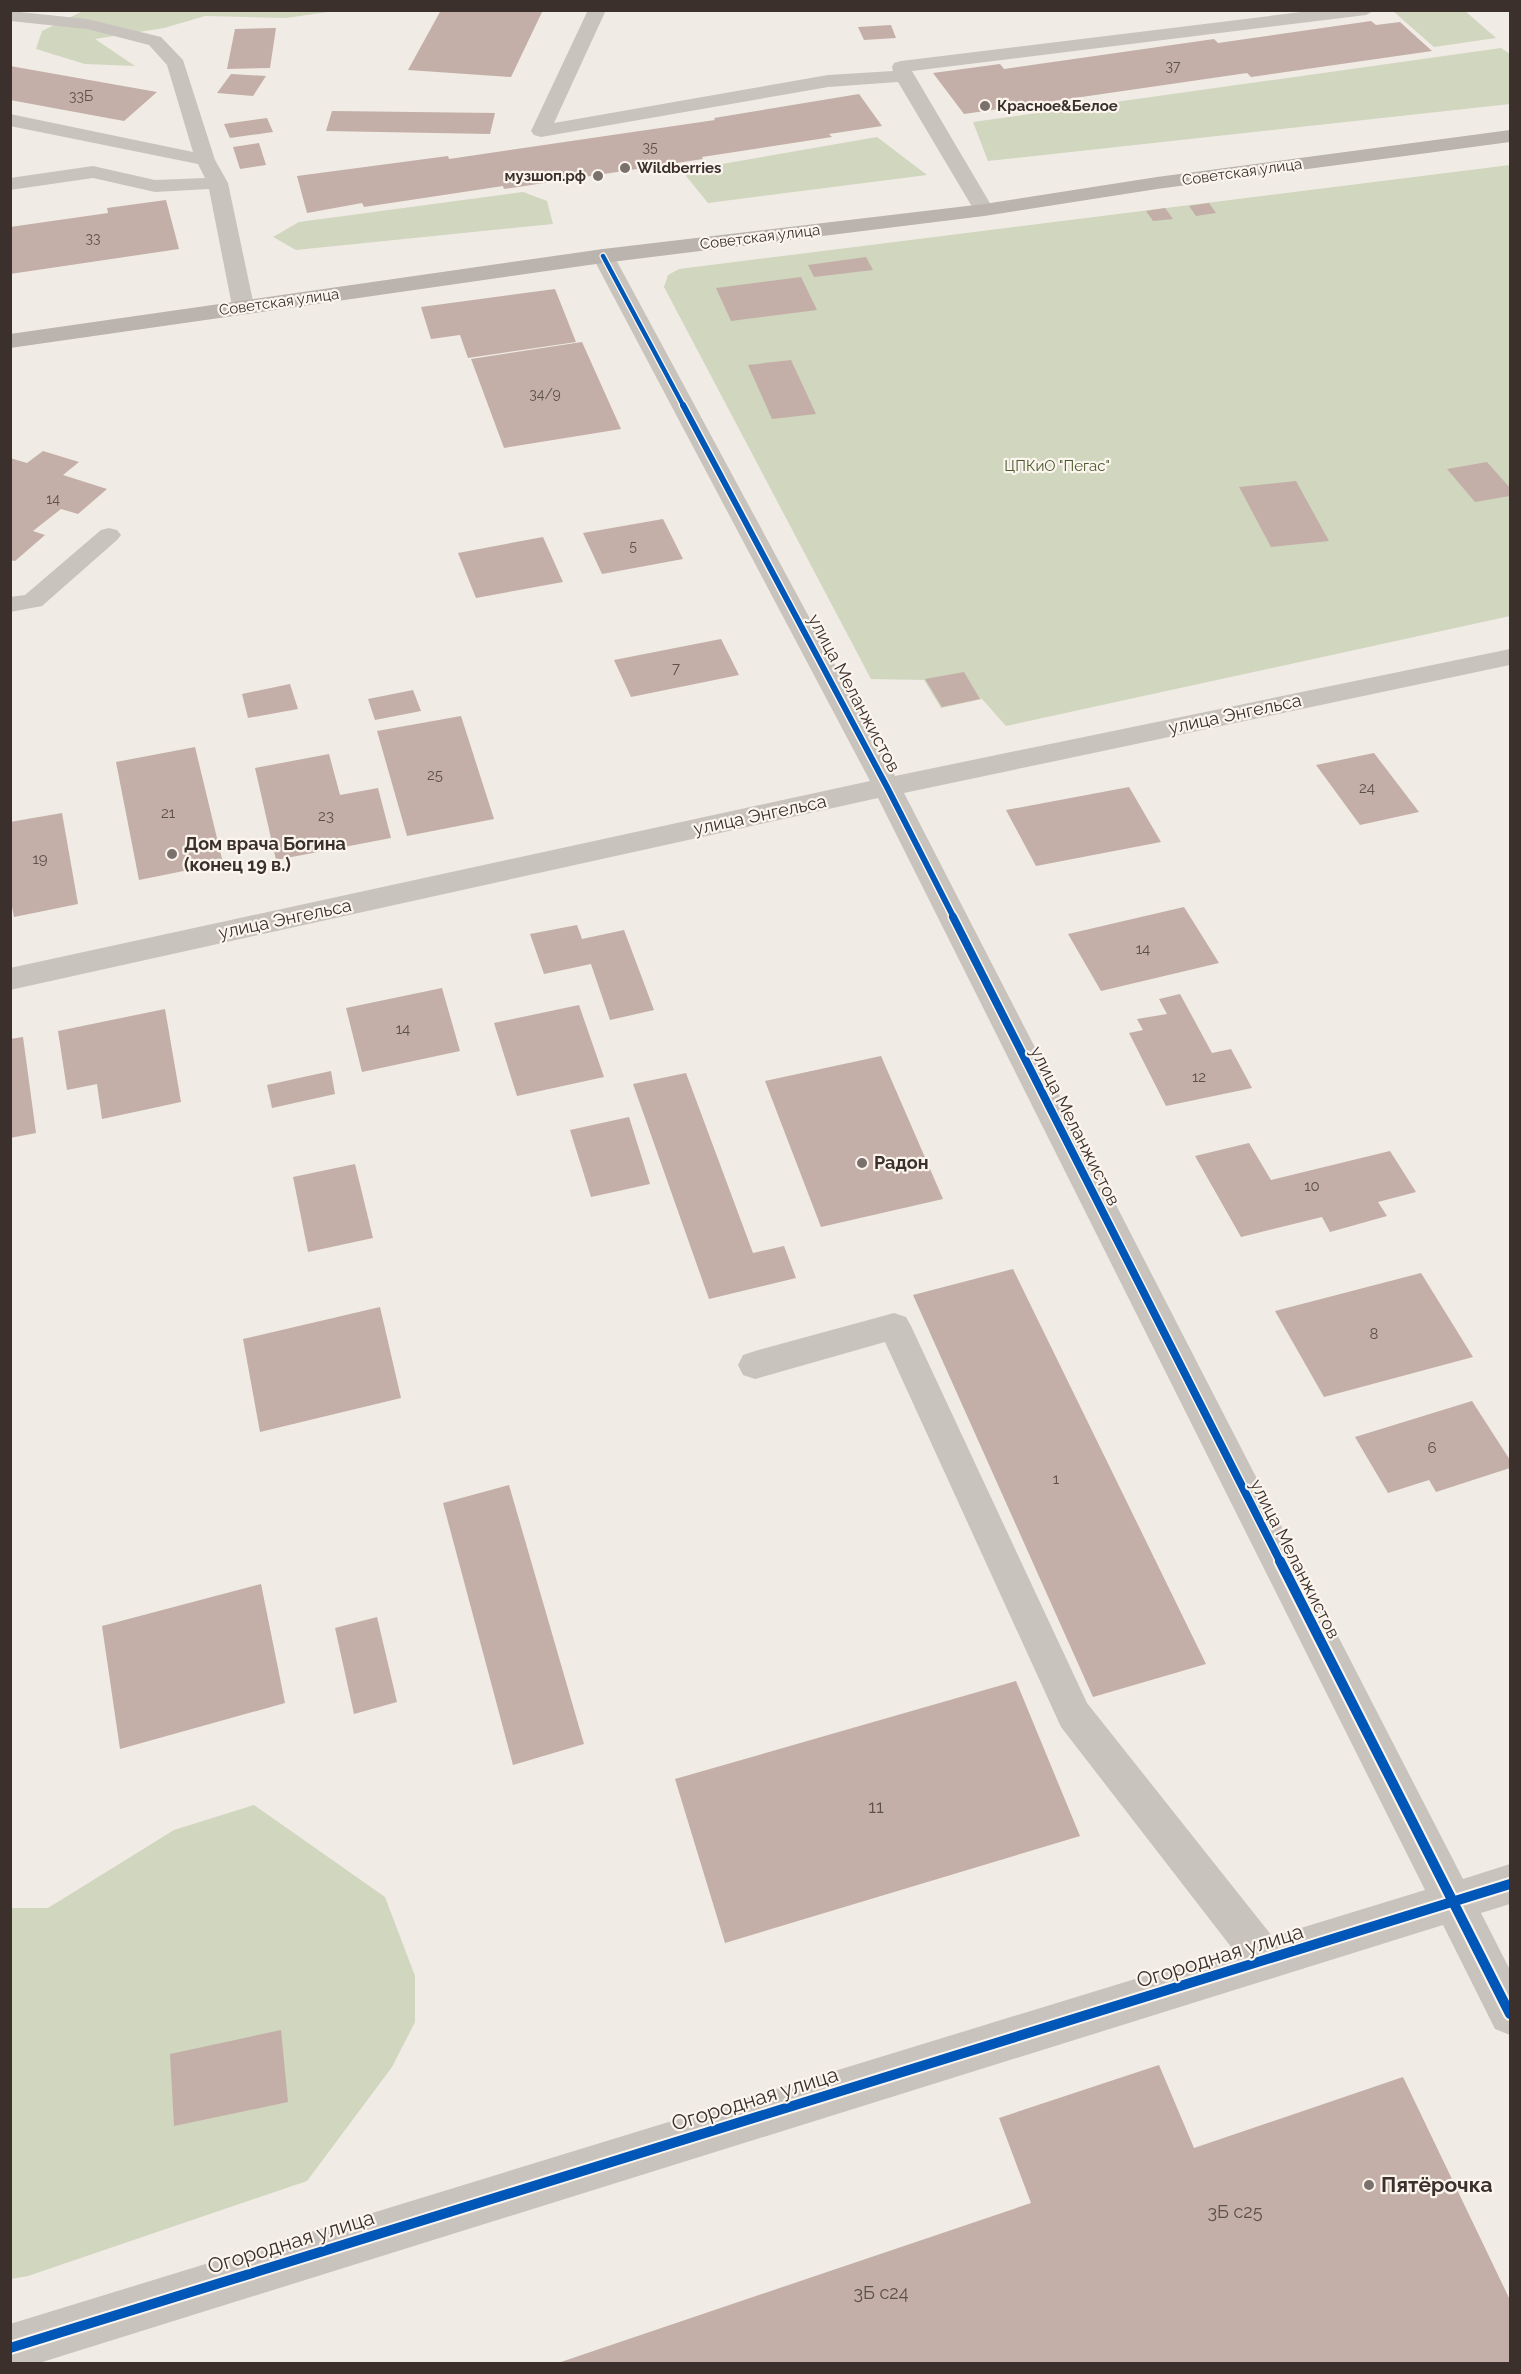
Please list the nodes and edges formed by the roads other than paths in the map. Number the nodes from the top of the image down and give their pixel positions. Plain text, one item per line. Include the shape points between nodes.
1 (597, 10) edge
2 (1366, 10) edge
3 (10, 16) edge
4 (904, 76) junction
5 (10, 120) edge
6 (1510, 136) edge
7 (205, 160) junction
8 (218, 183) junction
9 (10, 184) edge
10 (984, 210) junction
11 (603, 256) junction
12 (243, 306) junction
13 (10, 341) edge
14 (109, 535) dead end
15 (10, 605) edge
16 (1510, 657) edge
17 (887, 787) junction
18 (10, 979) edge
19 (754, 1365) dead end
20 (1510, 1884) edge
21 (1452, 1903) junction
22 (1266, 1960) junction
23 (1510, 2014) edge
24 (10, 2348) edge

1 - 4 lane via 541,131 828,81
2 - 4 lane via 901,67
3 - 7 lane via 87,24 155,40 176,64
4 - 10 lane
5 - 7 lane
6 - 10 main road, Советская улица
7 - 8 lane
8 - 9 lane via 155,186 93,172
8 - 12 lane
10 - 11 main road, Советская улица
11 - 12 main road, Советская улица
11 - 17 street, улица Меланжистов
12 - 13 main road, Советская улица
14 - 15 lane via 33,601
16 - 17 street, улица Энгельса
17 - 18 street, улица Энгельса
17 - 21 street, улица Меланжистов
19 - 22 lane via 894,1326 1074,1715
20 - 21 street, Огородная улица
21 - 22 street, Огородная улица
21 - 23 street, улица Меланжистов
22 - 24 street, Огородная улица

